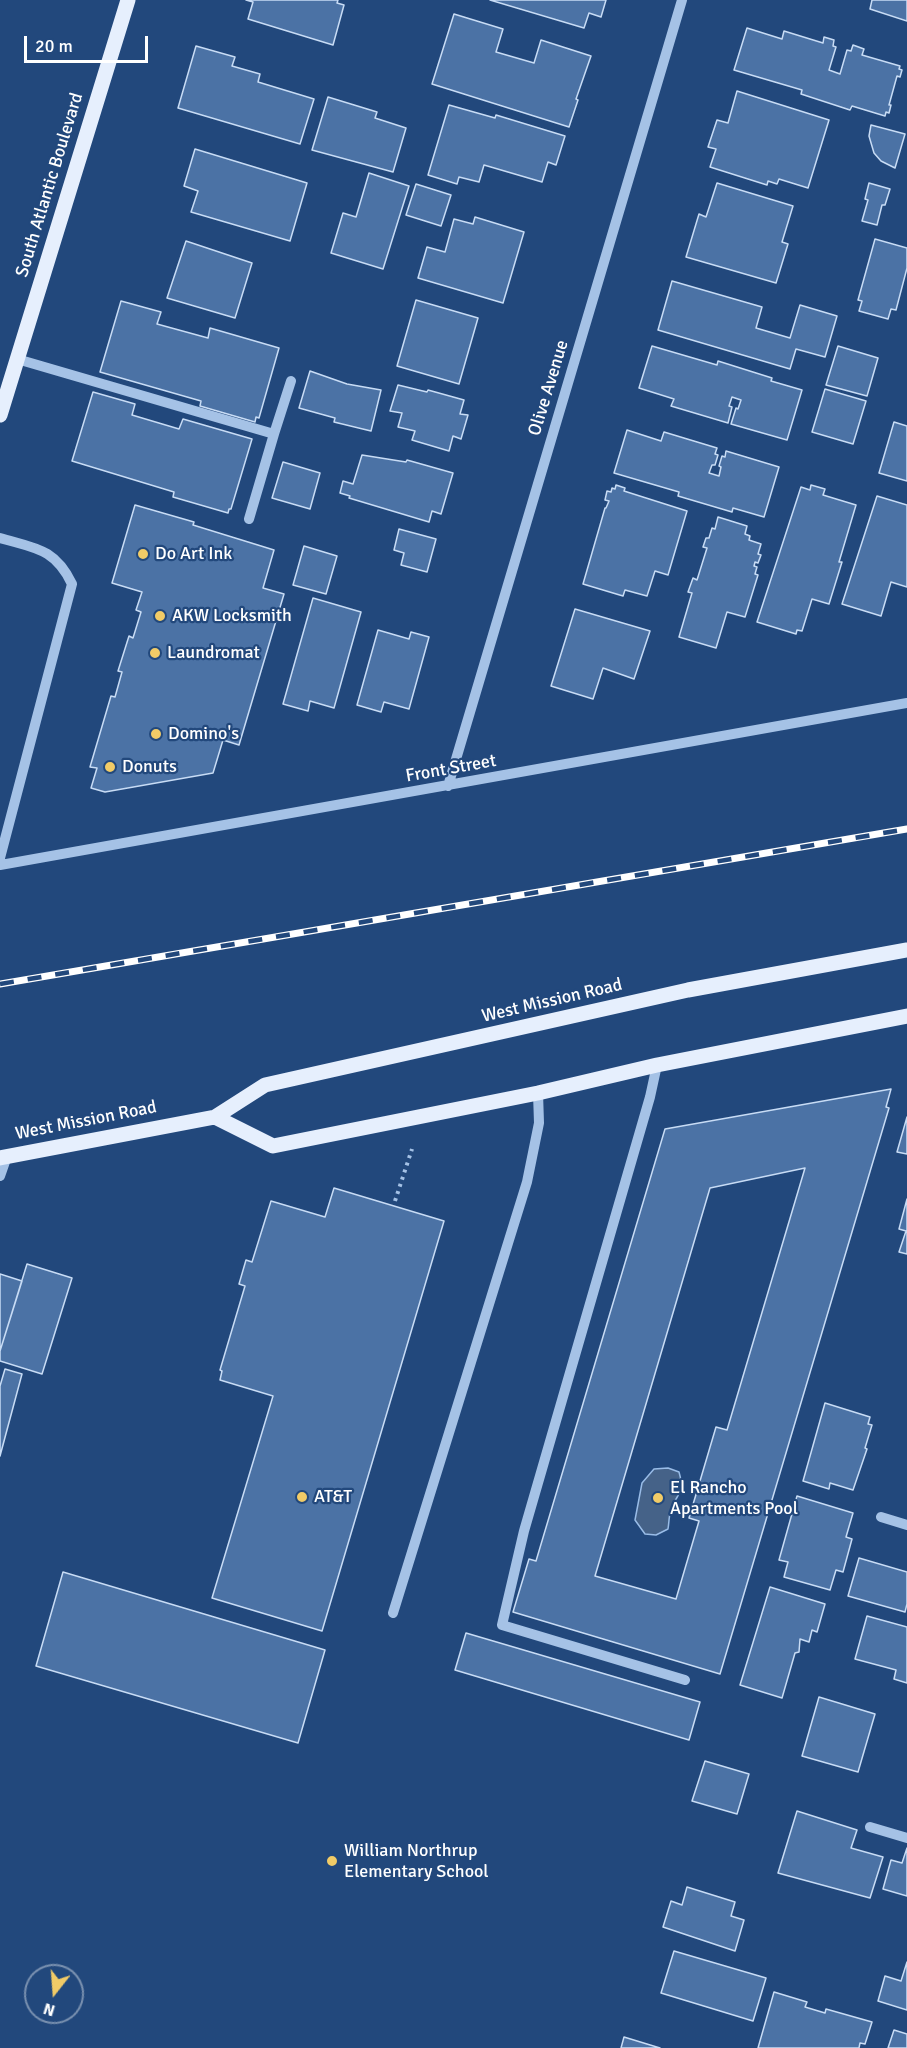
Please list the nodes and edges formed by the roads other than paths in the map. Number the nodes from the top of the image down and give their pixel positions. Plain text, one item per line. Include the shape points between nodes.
1 (128, 0) edge
2 (682, 0) edge
3 (17, 359) junction
4 (6, 375) edge
5 (291, 381) dead end
6 (0, 415) edge
7 (274, 434) junction
8 (249, 519) dead end
9 (0, 538) edge
10 (907, 703) edge
11 (448, 786) junction
12 (0, 858) edge
13 (0, 865) edge
14 (907, 950) edge
15 (907, 1016) edge
16 (657, 1065) junction
17 (538, 1093) junction
18 (215, 1117) junction
19 (4, 1157) edge
20 (0, 1176) edge
21 (881, 1518) dead end
22 (907, 1525) edge
23 (393, 1613) dead end
24 (685, 1680) dead end
25 (870, 1827) dead end
26 (907, 1838) edge

1 - 3 main road, South Atlantic Boulevard
2 - 11 street, Olive Avenue
3 - 4 main road, South Atlantic Boulevard
3 - 7 street
4 - 6 main road, South Atlantic Boulevard
5 - 7 street
7 - 8 street
9 - 12 street via 45,551 62,567 72,584
10 - 11 street, Front Street
11 - 13 street, Front Street
14 - 18 main road, West Mission Road via 688,990 265,1085
15 - 16 main road
16 - 17 main road
16 - 24 street via 524,1531 502,1625
17 - 18 main road via 273,1146
17 - 23 street via 539,1123 527,1182
18 - 19 main road, West Mission Road
19 - 20 street
21 - 22 street
25 - 26 street

